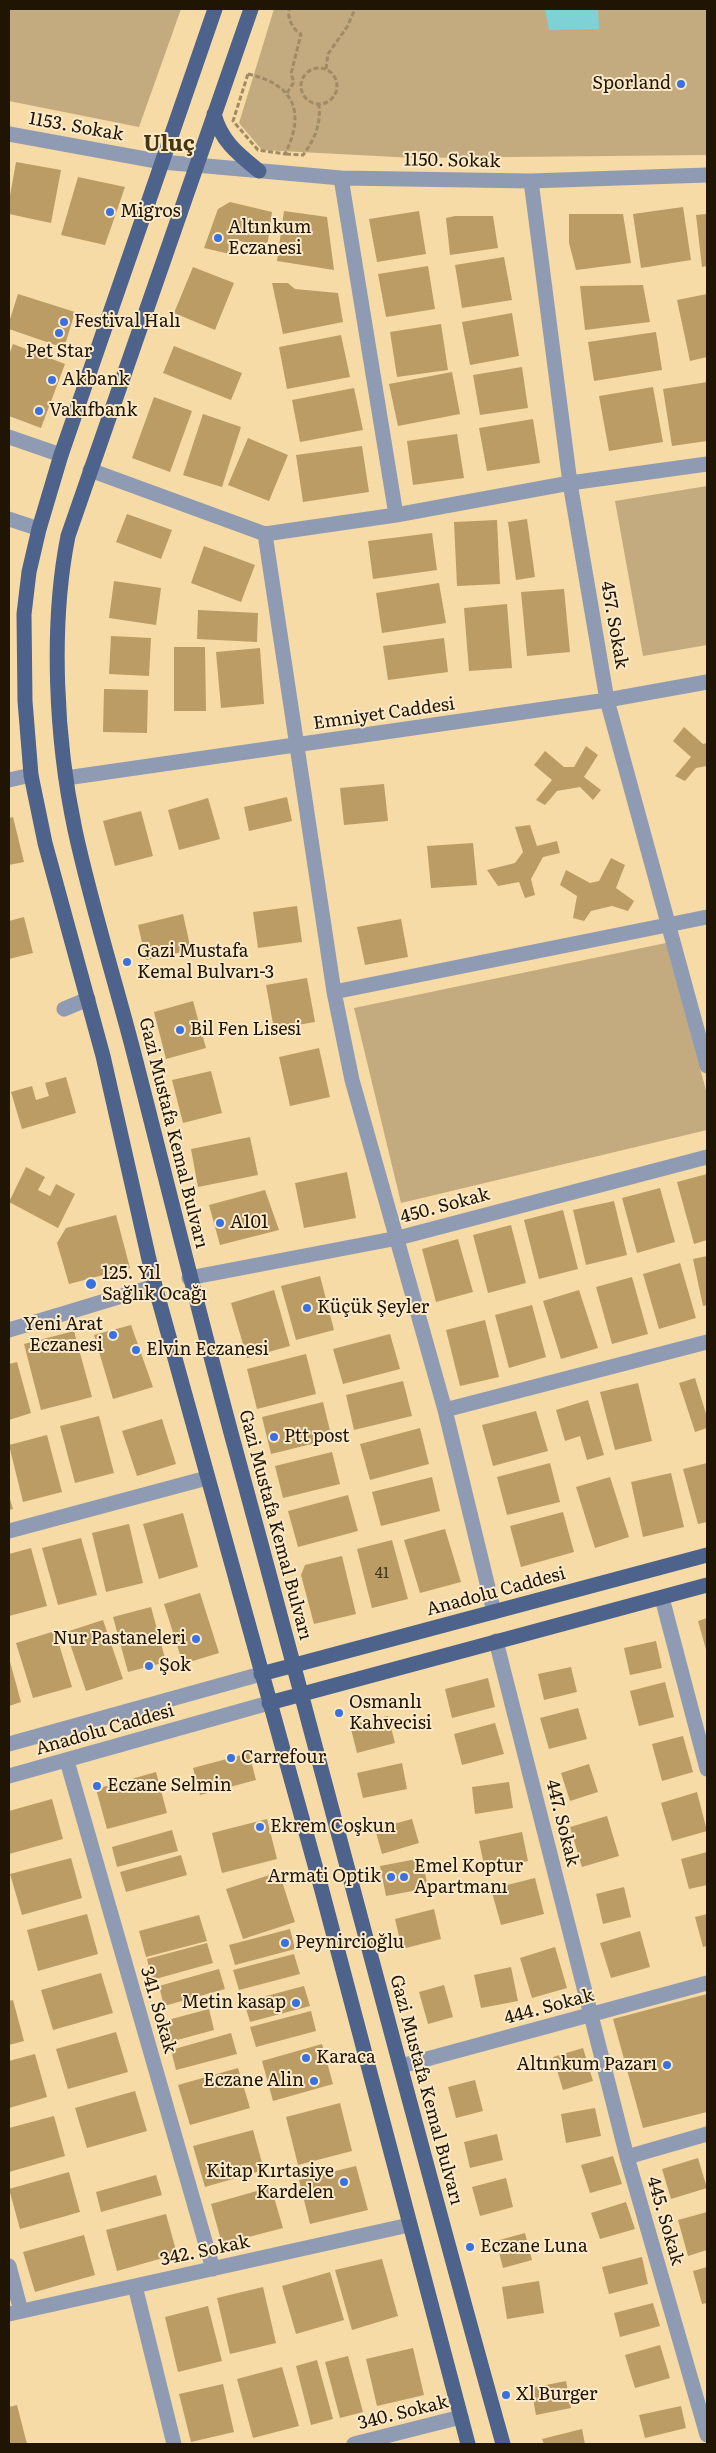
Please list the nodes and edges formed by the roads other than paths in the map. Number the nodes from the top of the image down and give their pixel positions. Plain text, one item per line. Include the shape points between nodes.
1 (216, 9) edge
2 (251, 9) edge
3 (214, 114) junction
4 (9, 134) edge
5 (162, 162) junction
6 (196, 166) junction
7 (259, 171) junction
8 (707, 175) edge
9 (342, 178) junction
10 (531, 181) junction
11 (9, 437) edge
12 (61, 455) junction
13 (707, 464) edge
14 (90, 470) junction
15 (570, 483) junction
16 (396, 515) junction
17 (9, 519) edge
18 (39, 529) junction
19 (265, 534) junction
20 (707, 682) edge
21 (607, 700) junction
22 (296, 746) junction
23 (31, 775) junction
24 (66, 778) junction
25 (9, 780) edge
26 (707, 917) edge
27 (669, 926) junction
28 (334, 992) junction
29 (88, 999) junction
30 (64, 1009) dead end
31 (707, 1066) edge
32 (707, 1157) edge
33 (398, 1238) junction
34 (189, 1278) junction
35 (155, 1286) junction
36 (9, 1330) edge
37 (707, 1342) edge
38 (445, 1410) junction
39 (207, 1478) junction
40 (9, 1531) edge
41 (707, 1555) edge
42 (707, 1585) edge
43 (662, 1598) junction
44 (494, 1612) junction
45 (496, 1641) junction
46 (294, 1665) junction
47 (261, 1674) junction
48 (302, 1694) junction
49 (268, 1702) junction
50 (9, 1744) edge
51 (67, 1761) junction
52 (707, 1769) edge
53 (9, 1776) edge
54 (707, 1983) edge
55 (592, 2016) junction
56 (401, 2066) junction
57 (707, 2134) edge
58 (627, 2157) junction
59 (409, 2225) junction
60 (9, 2266) edge
61 (213, 2269) junction
62 (135, 2286) junction
63 (15, 2313) edge
64 (461, 2418) junction
65 (707, 2435) edge
66 (174, 2444) edge
67 (354, 2444) edge
68 (468, 2444) edge
69 (503, 2444) edge

1 - 5 main road
2 - 3 main road, Gazi Mustafa Kemal Bulvarı
3 - 6 main road, Gazi Mustafa Kemal Bulvarı
3 - 7 main road via 218,129 234,152
4 - 5 street, 1153. Sokak
5 - 6 street, 1153. Sokak
5 - 12 main road
6 - 7 street, 1150. Sokak
6 - 14 main road, Gazi Mustafa Kemal Bulvarı
7 - 9 street, 1150. Sokak
8 - 10 street, 1150. Sokak
9 - 10 street, 1150. Sokak
9 - 16 street
10 - 15 street, 457. Sokak
11 - 12 street
12 - 18 main road
13 - 15 street
14 - 19 street
14 - 24 main road, Gazi Mustafa Kemal Bulvarı via 68,536 60,576 57,626
15 - 16 street
15 - 21 street, 457. Sokak
16 - 19 street
17 - 18 street
18 - 23 main road via 24,614 25,701
19 - 22 street
20 - 21 street, Emniyet Caddesi
21 - 22 street, Emniyet Caddesi
21 - 27 street, 457. Sokak
22 - 24 street, Emniyet Caddesi
22 - 28 street
23 - 25 street
23 - 29 main road via 45,843
24 - 34 main road, Gazi Mustafa Kemal Bulvarı via 76,833
26 - 27 street
27 - 28 street
27 - 31 street, 457. Sokak
28 - 33 street via 352,1080
29 - 30 street
29 - 35 main road
32 - 33 street, 450. Sokak
33 - 34 street, 450. Sokak
33 - 38 street
34 - 46 main road, Gazi Mustafa Kemal Bulvarı
35 - 36 street
35 - 39 main road
37 - 38 street
38 - 44 street
39 - 40 street
39 - 47 main road
41 - 44 main road, Anadolu Caddesi
42 - 43 main road
43 - 45 main road
43 - 52 street
44 - 46 main road, Anadolu Caddesi
45 - 48 main road
45 - 55 street, 447. Sokak
46 - 47 main road, Anadolu Caddesi
46 - 48 main road, Gazi Mustafa Kemal Bulvarı
47 - 49 main road
47 - 50 street, Anadolu Caddesi
48 - 49 main road
48 - 56 main road, Gazi Mustafa Kemal Bulvarı
49 - 51 street, Anadolu Caddesi
49 - 59 main road via 321,1887
51 - 53 street, Anadolu Caddesi
51 - 61 street, 341. Sokak
54 - 55 street, 444. Sokak
55 - 56 street, 444. Sokak
55 - 58 street, 445. Sokak
56 - 69 main road, Gazi Mustafa Kemal Bulvarı
57 - 58 street
58 - 65 street, 445. Sokak
59 - 61 street, 342. Sokak
59 - 64 main road
60 - 63 street
61 - 62 street, 342. Sokak
62 - 63 street, 342. Sokak
62 - 66 street
64 - 67 street, 340. Sokak
64 - 68 main road

